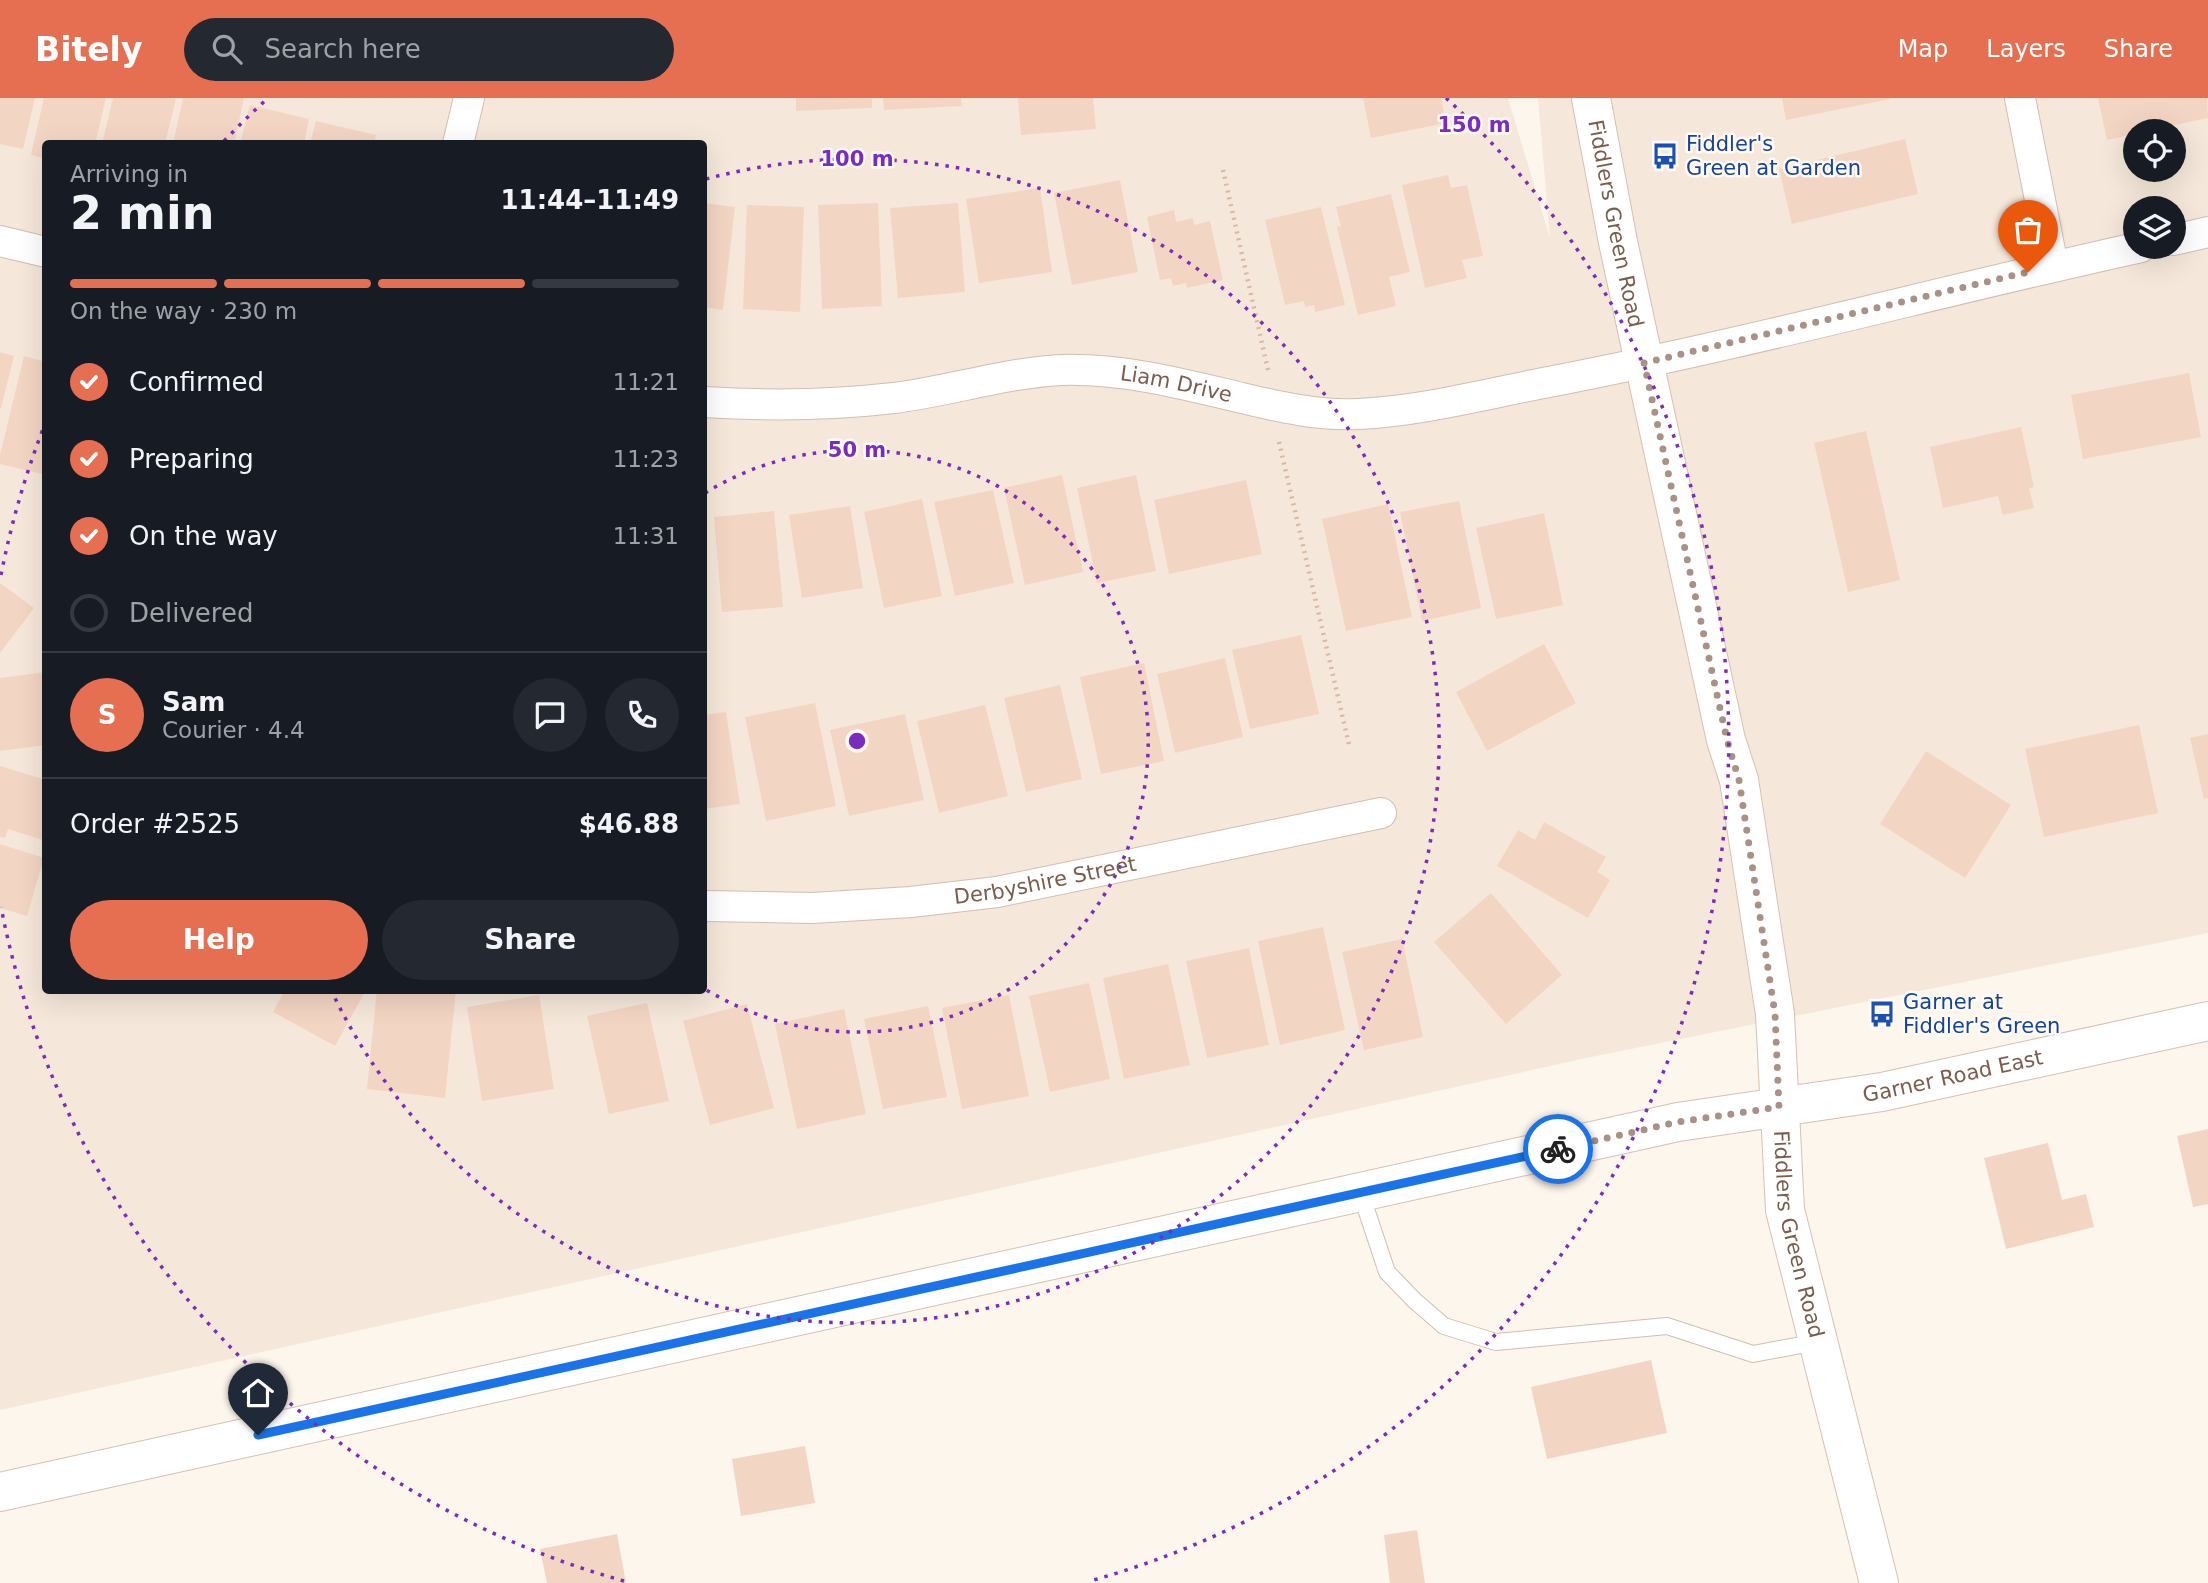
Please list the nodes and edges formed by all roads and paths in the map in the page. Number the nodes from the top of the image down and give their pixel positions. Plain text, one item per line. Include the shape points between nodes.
1 (469, 98) edge
2 (1591, 98) edge
3 (2020, 98) edge
4 (459, 140) edge
5 (1223, 170) dead end
6 (2208, 232) edge
7 (2186, 237) edge
8 (0, 241) edge
9 (42, 251) edge
10 (2123, 251) edge
11 (2053, 266) junction
12 (1644, 363) junction
13 (1269, 374) dead end
14 (707, 402) edge
15 (1278, 435) dead end
16 (1350, 749) dead end
17 (1381, 813) dead end
18 (707, 906) edge
19 (2208, 1021) edge
20 (1779, 1107) junction
21 (1360, 1191) junction
22 (1817, 1342) junction
23 (0, 1492) edge
24 (1879, 1583) edge

1 - 4 street
2 - 12 main road, Fiddlers Green Road
3 - 11 street
5 - 13 path
6 - 7 street
8 - 9 street
10 - 11 street, Liam Drive
11 - 12 street, Liam Drive
12 - 14 street, Liam Drive via 1355,415 1274,405 1116,372 1063,370 895,398
12 - 20 main road, Fiddlers Green Road via 1739,780 1775,1014
15 - 16 path
17 - 18 street, Derbyshire Street via 997,892 812,908
19 - 20 main road, Garner Road East via 1882,1092
20 - 21 main road, Garner Road East via 1678,1122
20 - 22 main road, Fiddlers Green Road via 1785,1210
21 - 22 lane via 1387,1272 1444,1326 1496,1342 1667,1326 1753,1354
21 - 23 main road, Garner Road East
22 - 24 main road, Fiddlers Green Road

